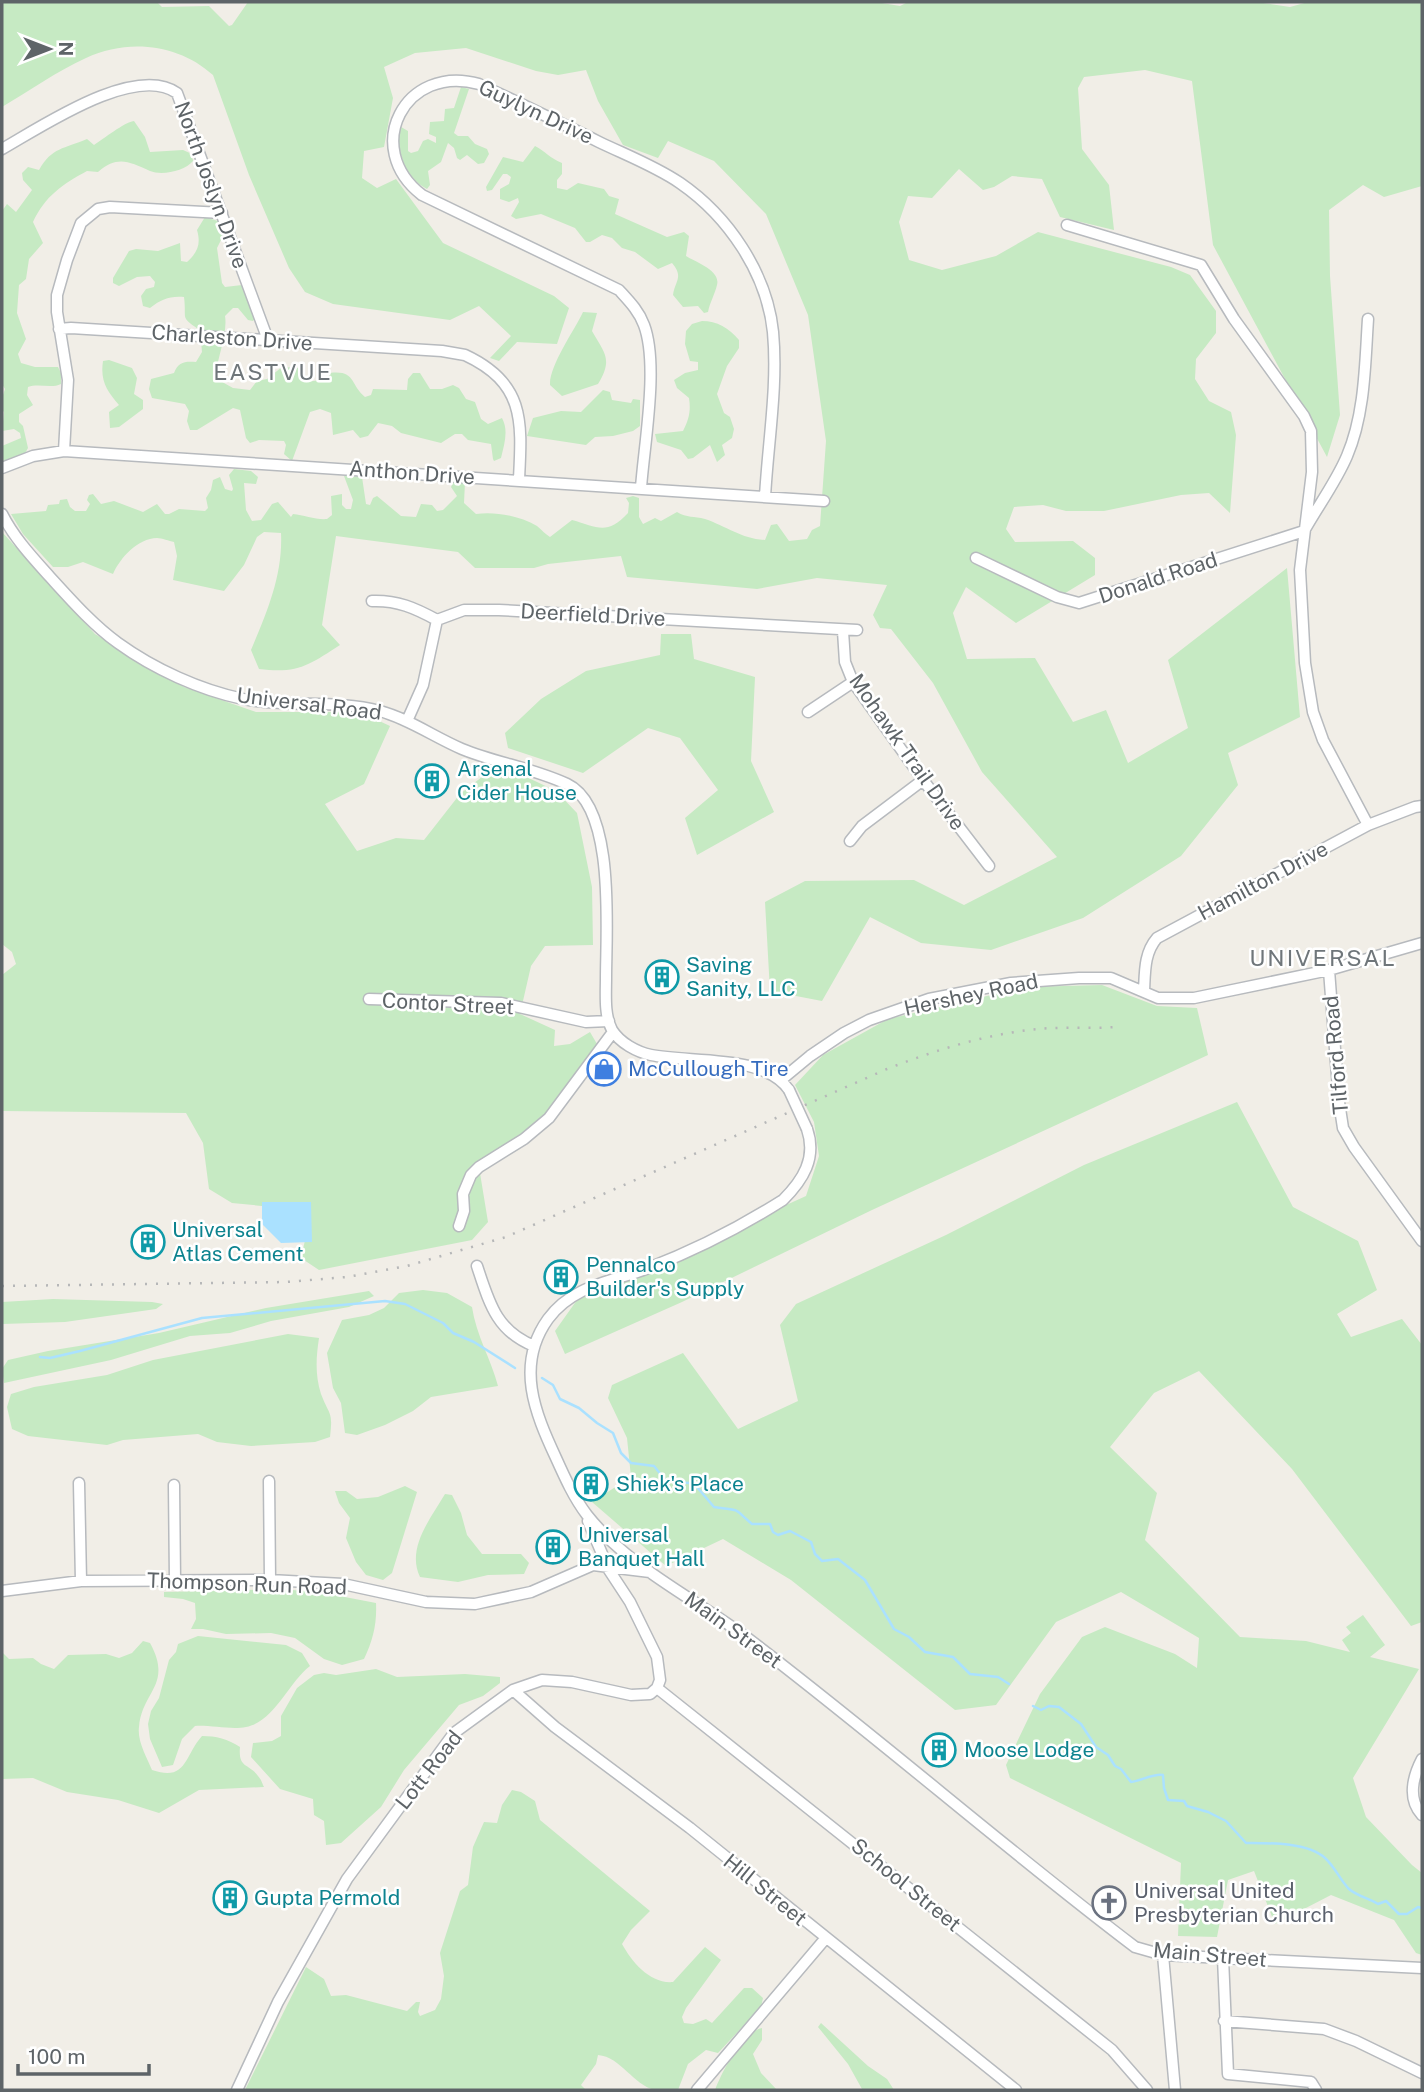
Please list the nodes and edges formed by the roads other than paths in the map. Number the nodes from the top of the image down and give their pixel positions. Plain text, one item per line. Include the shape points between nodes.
1 (2, 149) edge
2 (222, 213) junction
3 (1067, 225) dead end
4 (1368, 319) dead end
5 (60, 329) junction
6 (268, 340) junction
7 (64, 451) junction
8 (2, 468) edge
9 (519, 480) junction
10 (641, 488) junction
11 (765, 497) junction
12 (824, 501) dead end
13 (2, 514) edge
14 (1304, 531) junction
15 (976, 558) dead end
16 (372, 601) dead end
17 (437, 620) junction
18 (857, 630) dead end
19 (843, 631) junction
20 (853, 682) junction
21 (808, 712) dead end
22 (407, 721) junction
23 (923, 780) junction
24 (1422, 806) edge
25 (1368, 825) junction
26 (850, 841) dead end
27 (989, 866) dead end
28 (1422, 943) edge
29 (1329, 970) junction
30 (1144, 991) junction
31 (369, 999) dead end
32 (611, 1026) junction
33 (781, 1080) junction
34 (459, 1226) dead end
35 (1422, 1241) edge
36 (477, 1266) dead end
37 (534, 1346) junction
38 (270, 1481) dead end
39 (79, 1483) dead end
40 (174, 1485) dead end
41 (586, 1514) junction
42 (607, 1565) junction
43 (652, 1572) junction
44 (175, 1580) junction
45 (270, 1580) junction
46 (81, 1581) junction
47 (2, 1591) edge
48 (657, 1688) junction
49 (513, 1690) junction
50 (1422, 1759) edge
51 (1422, 1815) edge
52 (825, 1939) junction
53 (1163, 1955) junction
54 (1223, 1958) junction
55 (1422, 1968) edge
56 (1224, 2021) junction
57 (1422, 2073) edge
58 (237, 2090) edge
59 (697, 2090) edge
60 (1016, 2090) edge
61 (1147, 2090) edge
62 (1175, 2090) edge
63 (1316, 2090) edge

1 - 2 street, North Joslyn Drive via 98,97 131,86 163,86 177,93
2 - 5 street via 110,207 88,215 74,237 57,294
2 - 6 street, North Joslyn Drive
3 - 14 street via 1201,265 1311,431 1312,472
4 - 14 street via 1361,398 1347,456
5 - 6 street, Charleston Drive
5 - 7 street via 68,380
6 - 9 street, Charleston Drive via 442,351 484,363 505,383 517,404
7 - 8 street, Anthon Drive via 31,456
7 - 9 street, Anthon Drive
9 - 10 street, Anthon Drive
10 - 11 street, Anthon Drive
10 - 11 street, Guylyn Drive via 651,367 644,324 619,290 414,189 397,163 394,134 401,110 432,84 455,79 501,94 660,171 704,201 724,223 757,275 773,329
11 - 12 street, Anthon Drive
13 - 22 street, Universal Road via 78,608 118,643 168,673 242,698 356,706
14 - 15 street, Donald Road via 1079,603
14 - 25 street via 1300,570 1313,712
16 - 17 street via 391,600
17 - 19 street, Deerfield Drive via 464,610 499,610
17 - 22 street via 423,685
18 - 19 street, Deerfield Drive
19 - 20 street, Mohawk Trail Drive via 845,662
20 - 21 street
20 - 23 street, Mohawk Trail Drive
22 - 32 street, Universal Road via 460,748 563,782 587,803 598,829 605,882 606,997
23 - 26 street via 862,826
23 - 27 street, Mohawk Trail Drive
24 - 25 street, Hamilton Drive
25 - 30 street, Hamilton Drive via 1157,938 1146,960
28 - 29 street, Hershey Road
29 - 30 street, Hershey Road via 1194,998 1158,998
29 - 35 street, Tilford Road via 1343,1128
30 - 33 street, Hershey Road via 1111,978 1079,978 1011,983 929,999 844,1033
31 - 32 street, Contor Street via 501,1003
32 - 33 street via 634,1050 643,1053 759,1068
32 - 34 street via 549,1118 471,1175
33 - 37 street, Main Street, bridge via 811,1146 807,1170 783,1200 682,1253 581,1291 548,1319
36 - 37 street via 497,1318 516,1337
37 - 41 street, Main Street via 532,1401 541,1428
38 - 45 street
39 - 46 street
40 - 44 street
41 - 42 street
41 - 43 street, Main Street via 610,1540
42 - 43 street, Thompson Run Road
42 - 45 street, Thompson Run Road via 593,1565 531,1592 475,1604 426,1602 343,1584
42 - 48 street via 657,1657
43 - 53 street, Main Street via 745,1636 1135,1947
44 - 45 street, Thompson Run Road
44 - 46 street, Thompson Run Road
46 - 47 street, Thompson Run Road
48 - 49 street, Lott Road via 650,1694 631,1695 557,1680
48 - 61 street, School Street via 1111,2050
49 - 52 street, Hill Street
49 - 58 street, Lott Road via 454,1733 347,1879 278,2002
50 - 51 street via 1413,1777
52 - 59 street
52 - 60 street, Hill Street
53 - 54 street, Main Street
53 - 62 street
54 - 55 street, Main Street
54 - 56 street
56 - 57 street via 1324,2029
56 - 63 street via 1227,2074 1311,2082

